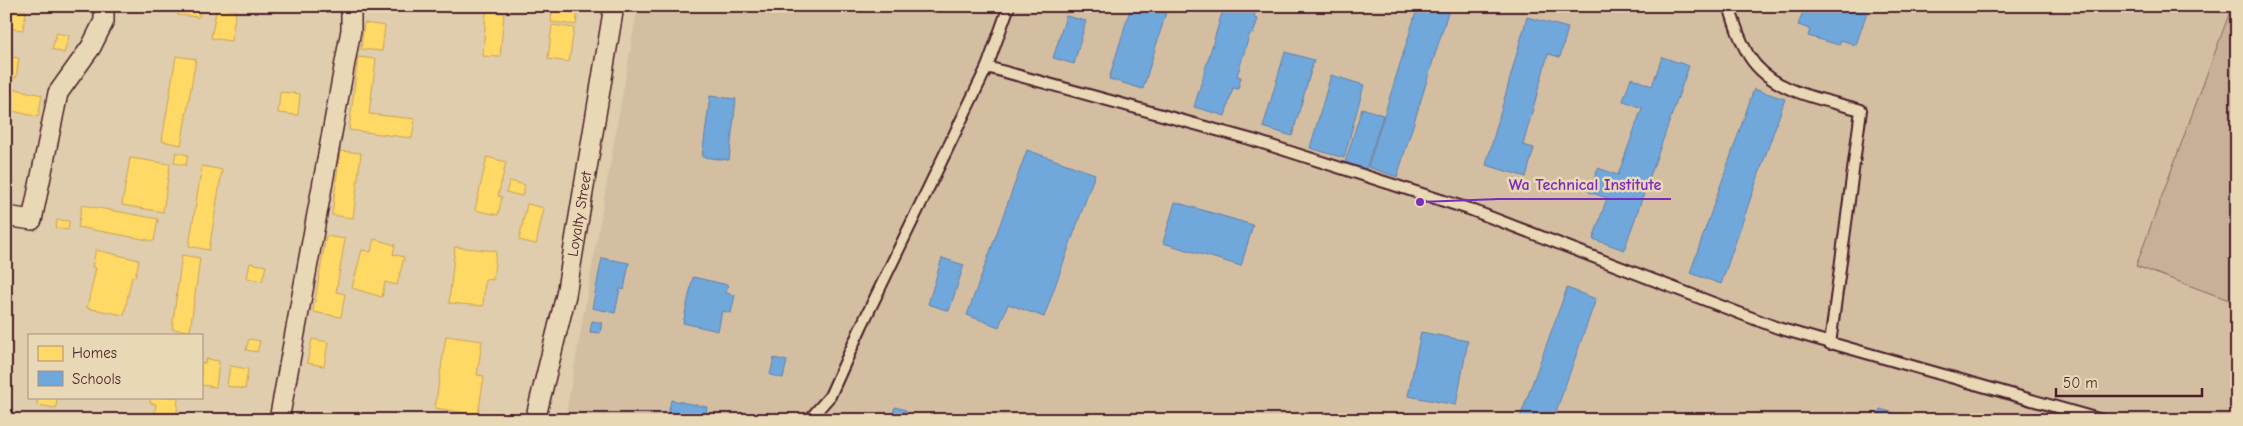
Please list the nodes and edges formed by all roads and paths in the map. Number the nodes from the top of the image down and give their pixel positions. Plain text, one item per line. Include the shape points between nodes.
1 (104, 6) edge
2 (351, 6) edge
3 (614, 6) edge
4 (1009, 6) edge
5 (1728, 7) edge
6 (987, 67) junction
7 (6, 216) edge
8 (1830, 344) junction
9 (280, 420) edge
10 (535, 420) edge
11 (809, 420) edge
12 (2102, 420) edge

1 - 7 street via 104,21 91,47 58,93 32,220
2 - 9 street via 352,30
3 - 10 street, Loyalty Street via 566,295
4 - 6 lane
5 - 8 lane via 1750,57 1768,77 1789,89 1861,110
6 - 8 lane via 1253,140 1469,209 1778,328
6 - 11 lane via 830,396
8 - 12 lane

